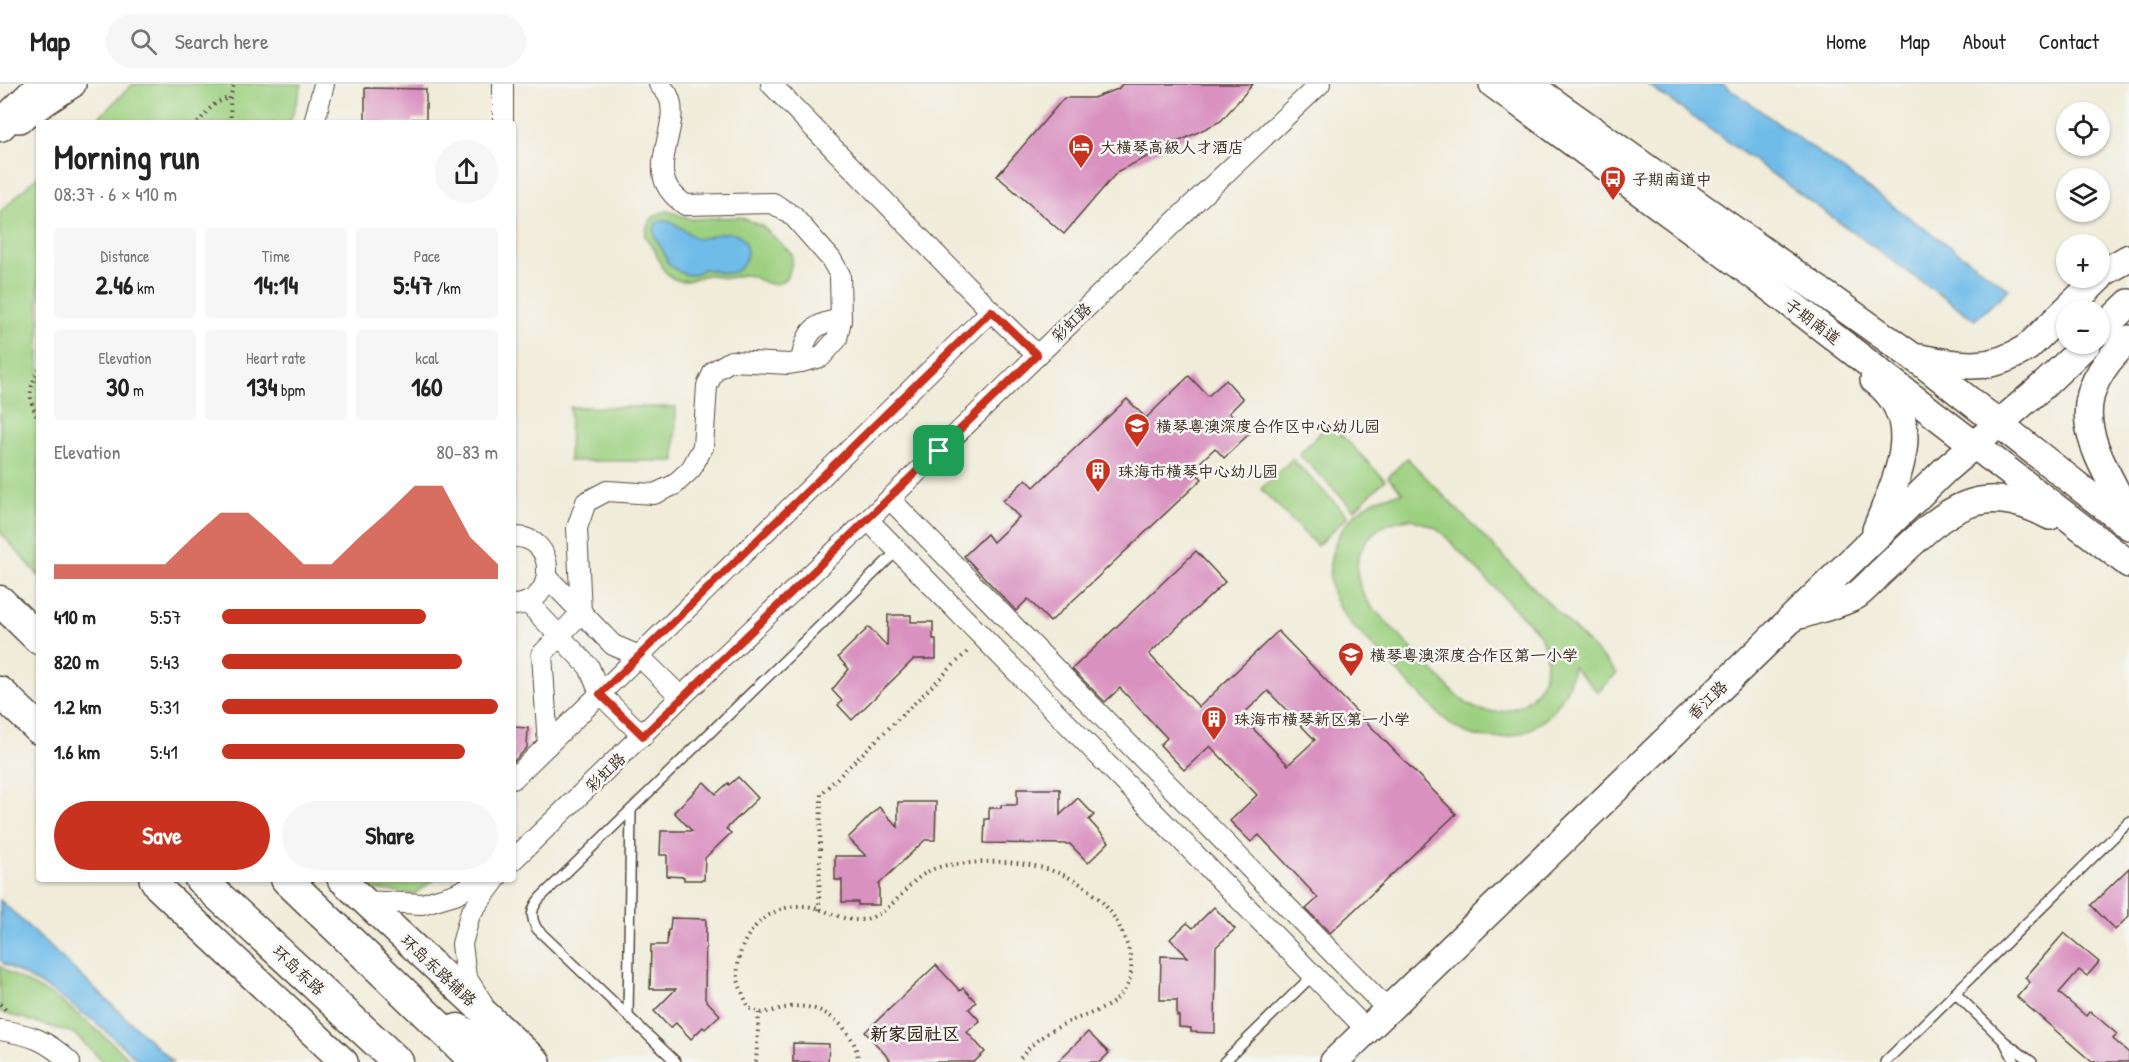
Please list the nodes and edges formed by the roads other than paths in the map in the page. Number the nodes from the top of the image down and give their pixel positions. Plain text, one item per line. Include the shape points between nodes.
1 (43, 84) edge
2 (72, 84) edge
3 (324, 84) edge
4 (503, 84) edge
5 (659, 84) edge
6 (771, 84) edge
7 (1320, 84) edge
8 (1493, 84) edge
9 (1528, 84) edge
10 (315, 120) edge
11 (503, 120) edge
12 (0, 129) edge
13 (2129, 258) edge
14 (2110, 269) edge
15 (1756, 277) junction
16 (2088, 288) edge
17 (2129, 303) edge
18 (991, 311) junction
19 (2110, 321) edge
20 (2129, 339) edge
21 (2076, 354) edge
22 (1037, 355) junction
23 (1915, 358) junction
24 (1999, 423) junction
25 (1974, 444) junction
26 (890, 499) junction
27 (2129, 516) edge
28 (868, 520) junction
29 (2129, 526) edge
30 (516, 538) edge
31 (1872, 540) junction
32 (898, 550) junction
33 (2119, 556) edge
34 (547, 577) junction
35 (0, 601) edge
36 (520, 603) edge
37 (581, 613) junction
38 (1791, 619) junction
39 (558, 635) junction
40 (36, 636) edge
41 (639, 656) junction
42 (0, 692) edge
43 (600, 694) junction
44 (681, 698) junction
45 (36, 726) edge
46 (643, 736) junction
47 (548, 746) junction
48 (516, 776) edge
49 (631, 810) junction
50 (2129, 822) edge
51 (516, 857) edge
52 (155, 882) edge
53 (203, 882) edge
54 (289, 882) edge
55 (344, 882) edge
56 (480, 882) edge
57 (494, 882) edge
58 (363, 901) junction
59 (1313, 975) junction
60 (1955, 993) junction
61 (414, 1004) junction
62 (1388, 1010) junction
63 (628, 1016) junction
64 (493, 1020) junction
65 (0, 1029) edge
66 (1367, 1030) junction
67 (2004, 1041) junction
68 (70, 1062) edge
69 (344, 1062) edge
70 (398, 1062) edge
71 (476, 1062) edge
72 (515, 1062) edge
73 (537, 1062) edge
74 (676, 1062) edge
75 (1224, 1062) edge
76 (1334, 1062) edge
77 (1885, 1062) edge
78 (2015, 1062) edge
79 (2032, 1062) edge

1 - 12 main road
2 - 12 main road
3 - 10 street
4 - 11 street
5 - 37 street via 669,96 671,114 663,165 665,183 672,194 685,206 773,202 793,216 840,275 842,320 837,339 820,357 789,364 731,360 714,371 707,386 703,447 691,469 674,485 654,494 607,490 586,502 577,528
6 - 18 street
7 - 22 street, 彩虹路
8 - 15 main road, 子期南道
9 - 23 main road, 子期南道
13 - 14 main road
15 - 25 main road, 子期南道
15 - 31 main road via 1785,314 1881,386 1899,414 1904,430 1902,463
16 - 23 main road via 2028,347 2003,360 1961,366
17 - 19 main road
18 - 22 street
18 - 41 street
20 - 27 main road via 2111,356 2094,382 2087,413 2093,444
21 - 24 main road, 香江路
22 - 26 street, 彩虹路
23 - 24 main road, 子期南道
24 - 25 main road, 香江路
24 - 29 main road, 子期南道
25 - 31 main road, 香江路
25 - 33 main road, 子期南道
26 - 28 street, 彩虹路
26 - 62 street
28 - 32 street
28 - 44 street, 彩虹路
30 - 34 street via 538,547 548,566
31 - 38 main road, 香江路
32 - 49 lane
32 - 59 street
33 - 38 main road via 2025,503 1988,499 1952,510 1936,521 1855,596
34 - 36 street via 536,596
34 - 37 street
35 - 40 main road
36 - 39 street
37 - 39 street
37 - 41 street via 613,645
38 - 62 main road, 香江路
39 - 43 street via 589,667
39 - 47 street via 542,654
41 - 43 street
41 - 44 street
42 - 45 main road
43 - 46 street
43 - 47 street
44 - 46 street, 彩虹路
46 - 51 street, 彩虹路
47 - 48 street
49 - 63 lane
49 - 63 lane via 532,907 537,928
50 - 60 lane
52 - 69 main road
53 - 70 main road, 环岛东路
54 - 61 main road
55 - 58 main road, 环岛东路辅路
56 - 58 street via 422,904
57 - 64 street via 470,914 462,944 466,976
58 - 64 main road, 环岛东路辅路
59 - 66 street
59 - 75 lane
60 - 67 lane
60 - 77 lane
61 - 71 main road
61 - 72 main road
62 - 66 main road, 香江路
63 - 74 lane
64 - 73 main road, 环岛东路辅路
65 - 68 street via 32,1036
66 - 76 main road, 香江路
67 - 78 lane
67 - 79 lane

